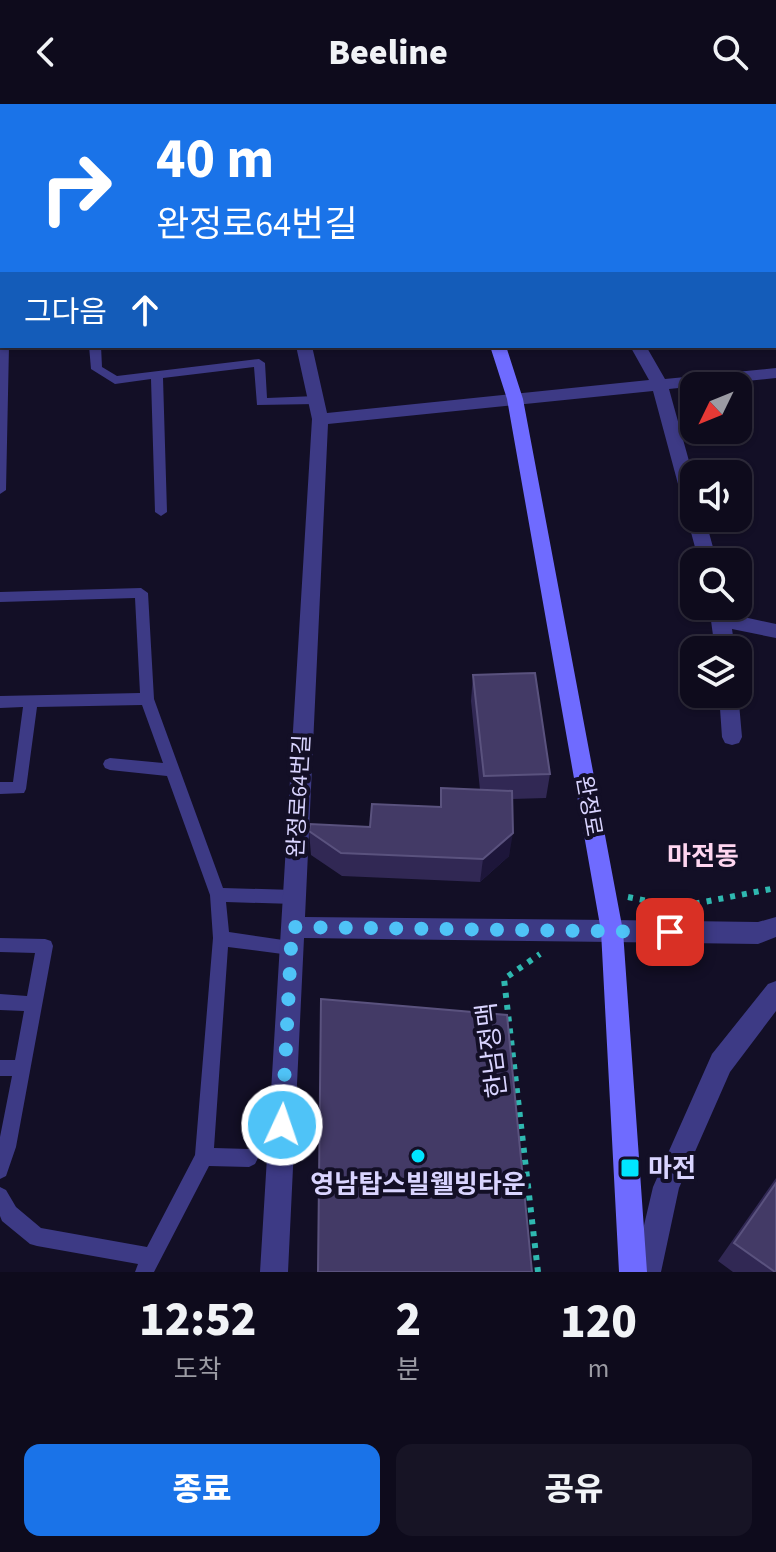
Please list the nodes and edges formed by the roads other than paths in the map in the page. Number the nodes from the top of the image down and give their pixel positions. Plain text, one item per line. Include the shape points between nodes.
1 (3, 348) edge
2 (95, 348) edge
3 (304, 348) edge
4 (499, 348) edge
5 (639, 348) edge
6 (776, 373) edge
7 (157, 374) junction
8 (660, 385) junction
9 (515, 399) junction
10 (318, 410) junction
11 (680, 460) edge
12 (0, 490) edge
13 (161, 512) dead end
14 (0, 597) edge
15 (742, 620) edge
16 (776, 631) edge
17 (147, 699) junction
18 (31, 701) junction
19 (0, 702) edge
20 (730, 708) edge
21 (732, 737) dead end
22 (110, 764) dead end
23 (173, 770) junction
24 (0, 788) edge
25 (218, 895) junction
26 (294, 897) junction
27 (610, 920) junction
28 (776, 927) edge
29 (221, 938) junction
30 (291, 938) junction
31 (0, 945) edge
32 (776, 992) edge
33 (0, 1002) edge
34 (33, 1004) junction
35 (0, 1068) edge
36 (21, 1068) junction
37 (3, 1147) edge
38 (204, 1157) junction
39 (249, 1158) dead end
40 (0, 1170) edge
41 (0, 1196) edge
42 (148, 1264) edge
43 (274, 1272) edge
44 (633, 1272) edge
45 (647, 1272) edge

1 - 12 lane
2 - 7 lane via 97,369 115,386
3 - 10 street, 완정로64번길
4 - 9 main road, 완정로
5 - 8 street
6 - 8 street
7 - 10 lane via 259,363 261,402
7 - 13 lane
8 - 9 street
8 - 11 street
9 - 10 street
9 - 27 main road, 완정로
10 - 26 street, 완정로64번길
14 - 17 lane via 141,593
15 - 16 street
17 - 18 lane
17 - 23 lane
18 - 19 lane
18 - 24 lane via 19,789
20 - 21 street
22 - 23 lane
23 - 25 lane
25 - 26 lane
25 - 29 lane
26 - 30 street, 완정로64번길
27 - 28 street via 758,933
27 - 30 street via 574,931
27 - 44 main road, 완정로
29 - 30 lane
29 - 38 lane
30 - 43 street, 완정로64번길
31 - 34 lane via 45,946
32 - 45 street via 721,1063 666,1187
33 - 34 lane
34 - 36 lane
35 - 36 lane
36 - 37 lane
37 - 40 lane
38 - 39 lane
38 - 42 lane
41 - 42 lane via 9,1214 37,1237

